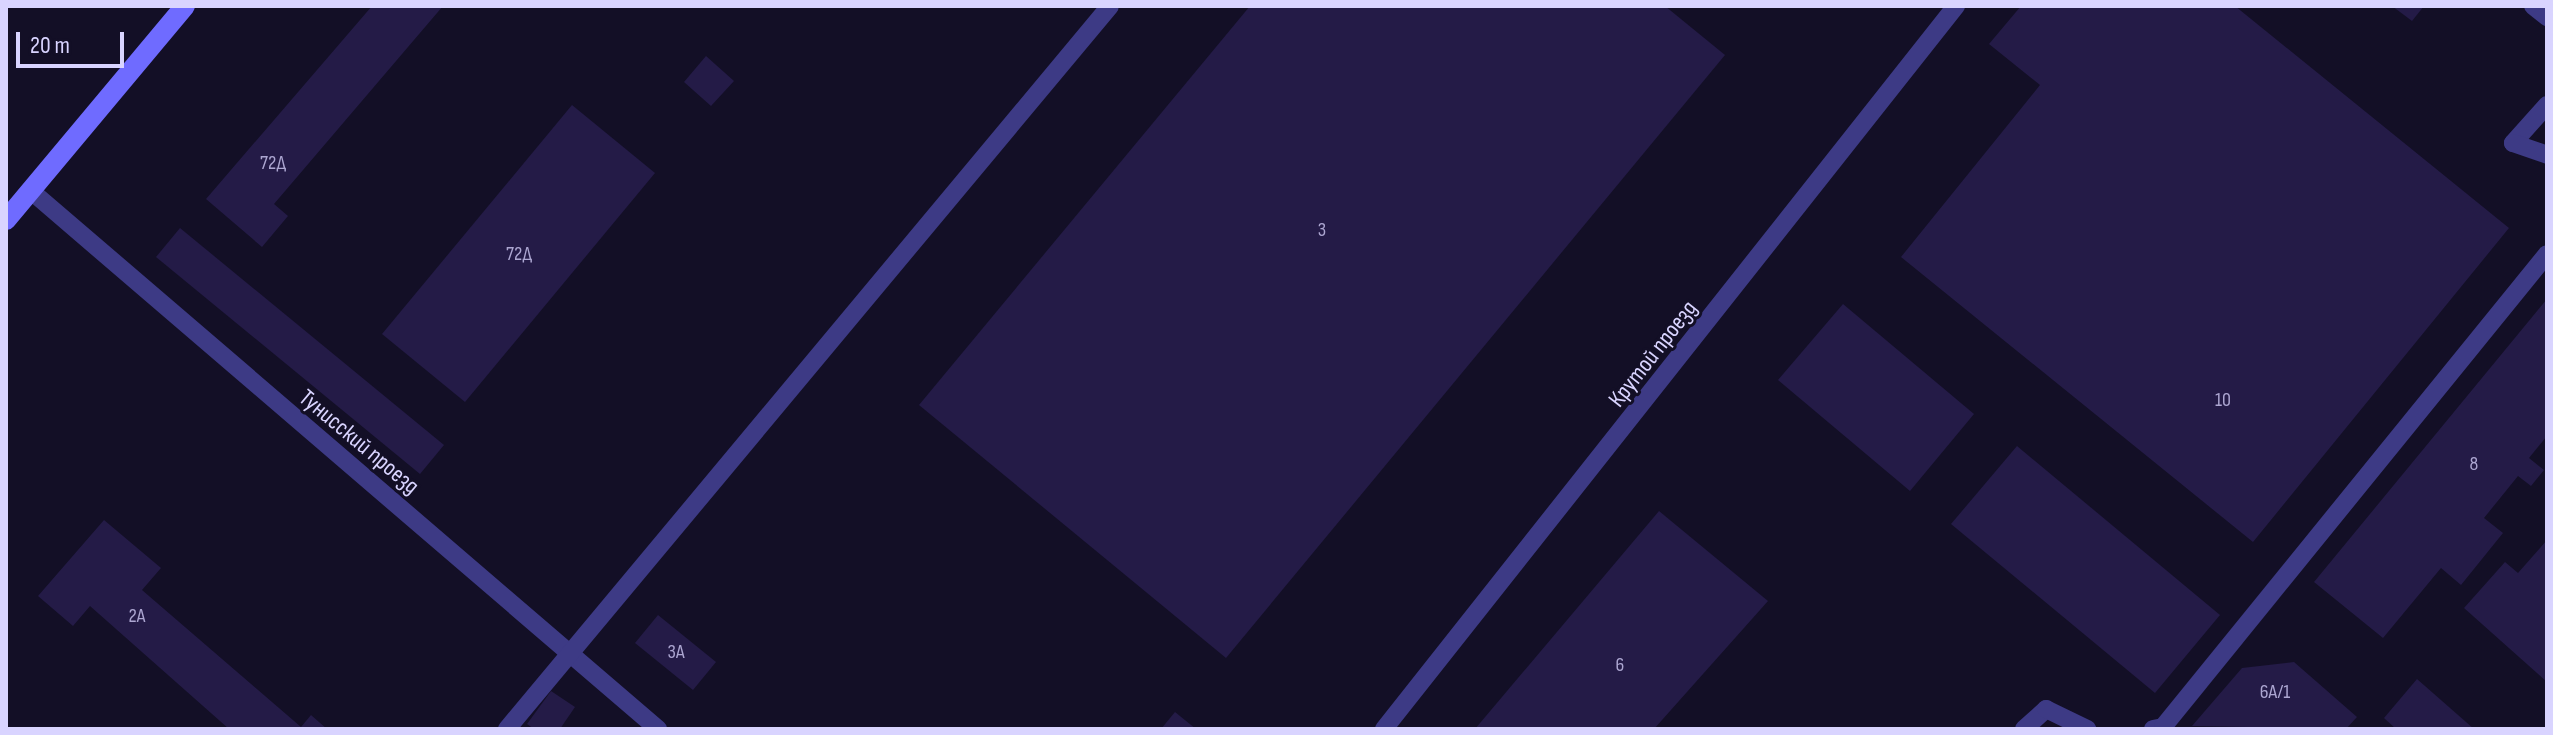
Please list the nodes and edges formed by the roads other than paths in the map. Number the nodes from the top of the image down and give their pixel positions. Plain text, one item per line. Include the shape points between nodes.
1 (185, 6) edge
2 (1110, 6) edge
3 (1956, 6) edge
4 (2533, 6) edge
5 (2547, 17) edge
6 (2547, 105) edge
7 (2547, 155) edge
8 (30, 190) junction
9 (6, 220) edge
10 (2547, 254) edge
11 (570, 647) junction
12 (507, 729) edge
13 (658, 729) edge
14 (1384, 729) edge
15 (2024, 729) edge
16 (2087, 729) edge
17 (2153, 729) edge

1 - 8 main road
2 - 11 lane
3 - 14 lane, Крутой проезд
4 - 5 lane
6 - 7 lane via 2513,143
8 - 9 main road
8 - 11 lane, Тунисский проезд
10 - 17 lane via 2173,715
11 - 12 lane
11 - 13 lane, Тунисский проезд
15 - 16 lane via 2046,709

